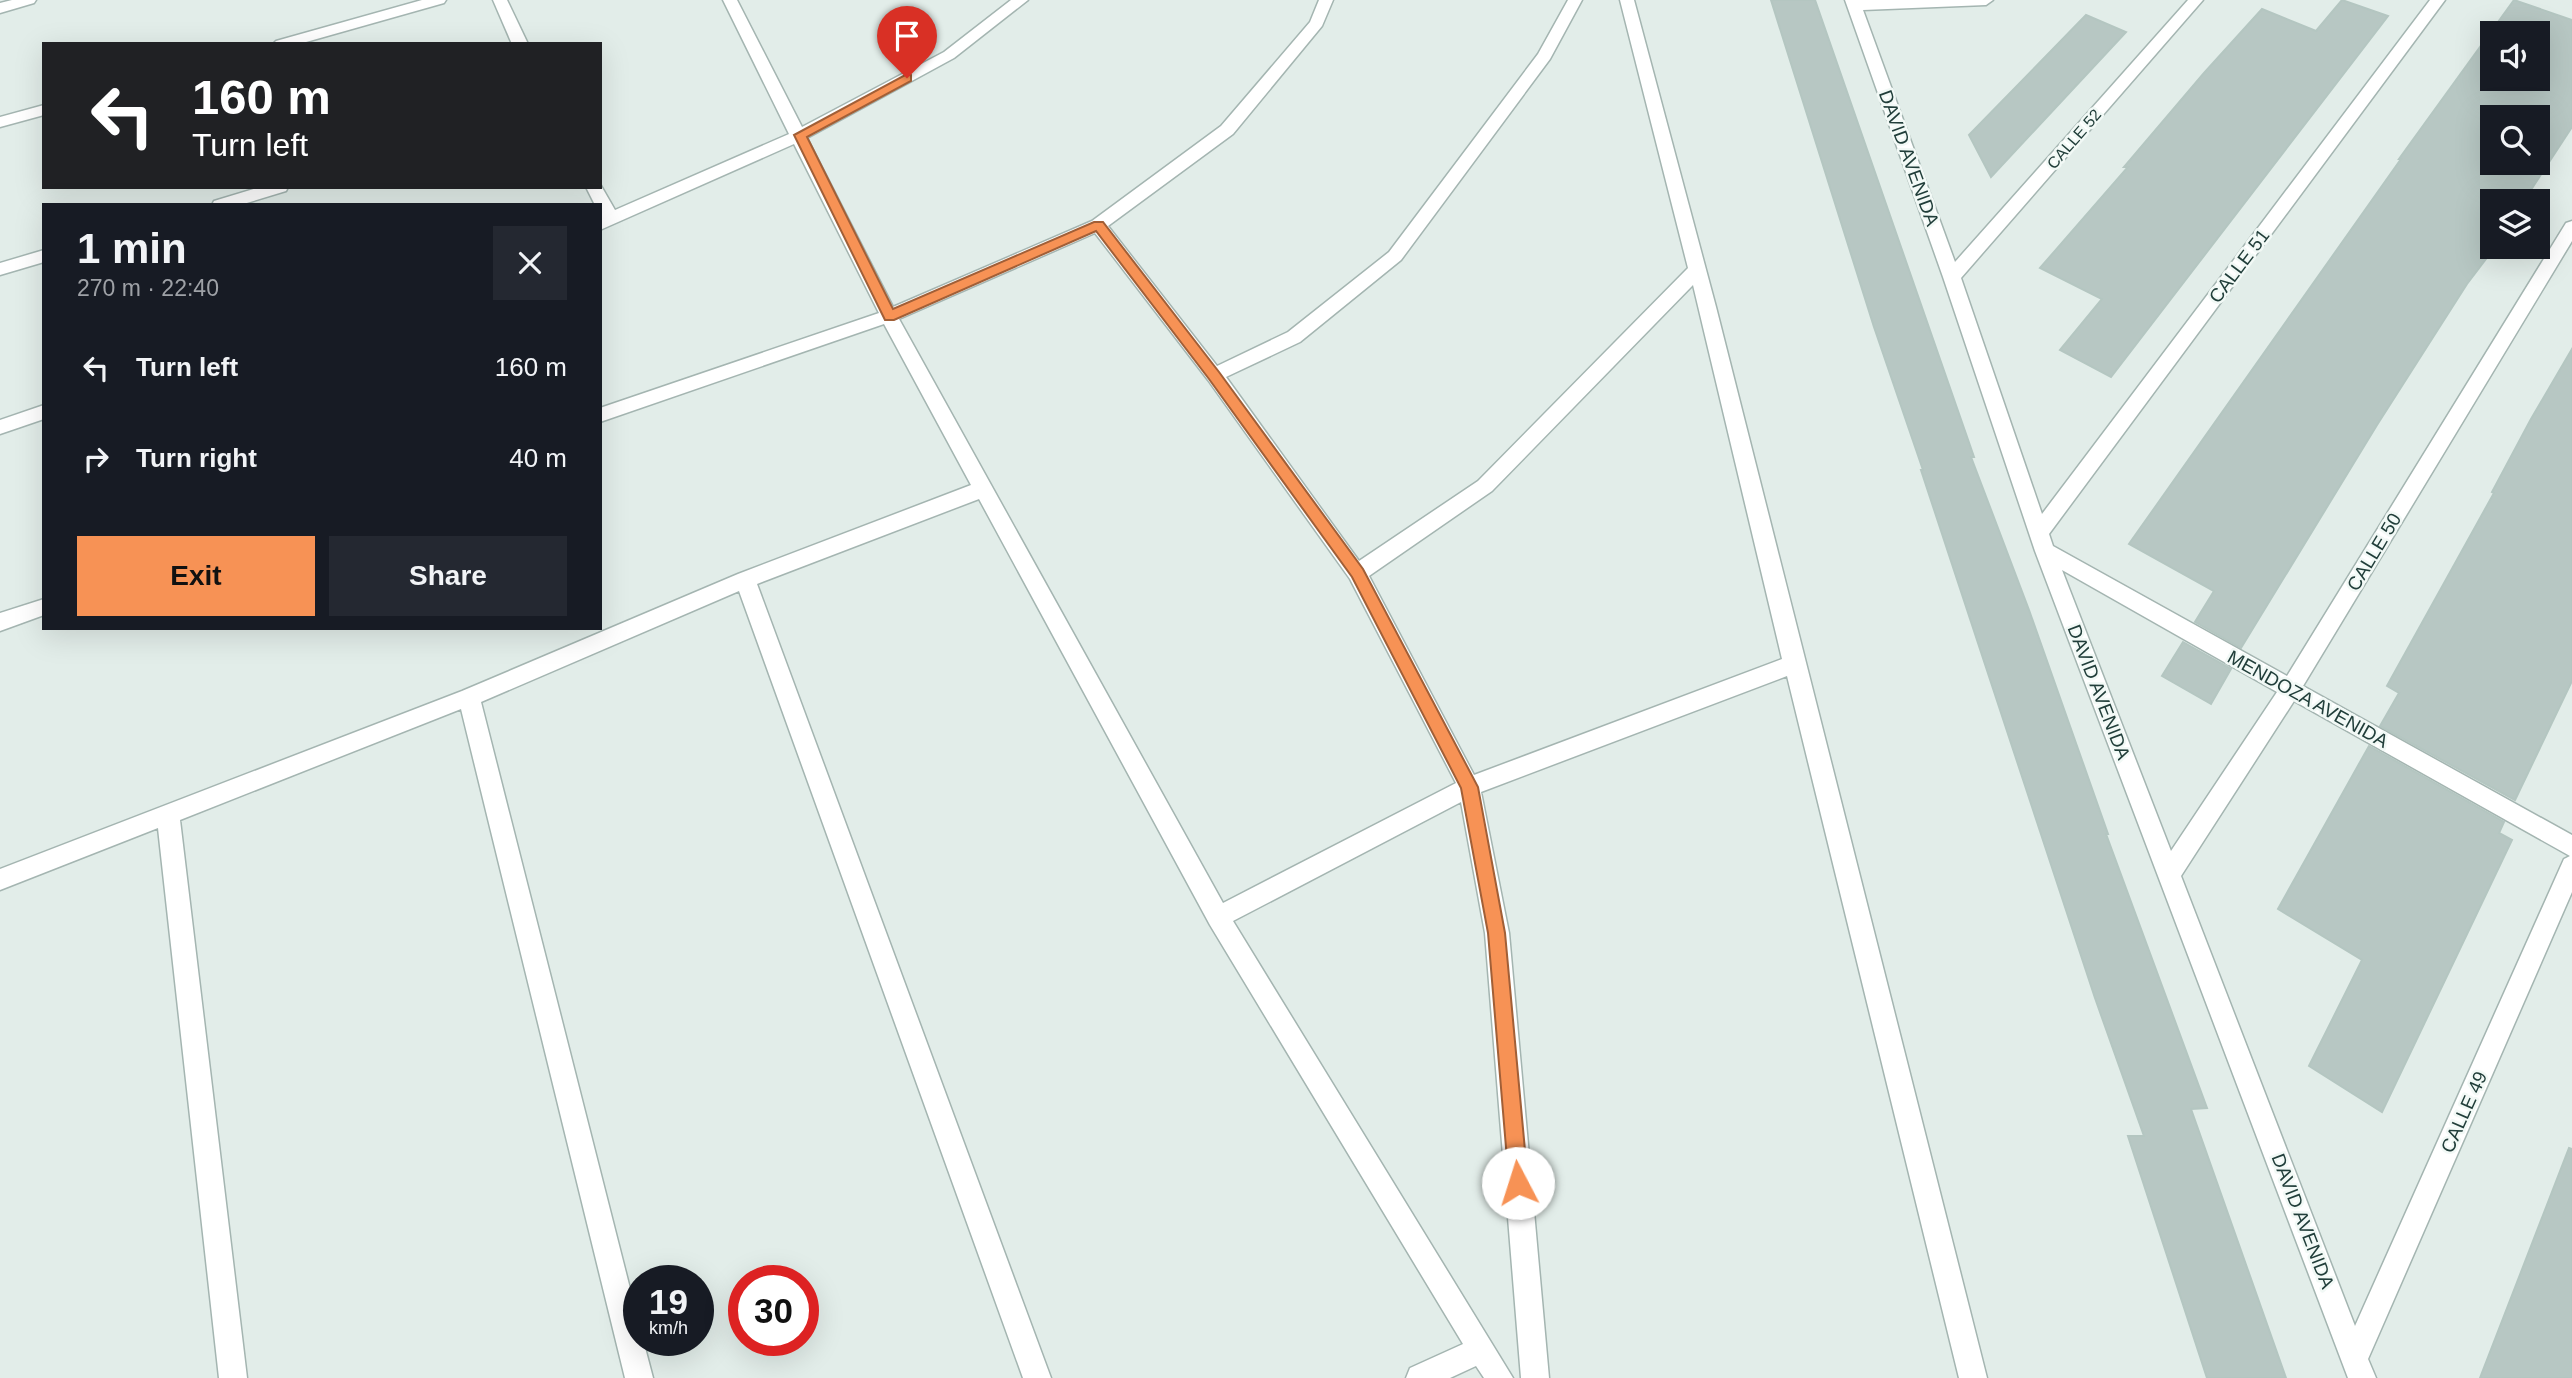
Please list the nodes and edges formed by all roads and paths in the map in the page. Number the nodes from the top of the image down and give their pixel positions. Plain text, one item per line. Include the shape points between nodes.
1 (29, 0) edge
2 (439, 0) edge
3 (500, 0) edge
4 (730, 0) edge
5 (1021, 0) edge
6 (1326, 0) edge
7 (1575, 0) edge
8 (1627, 0) edge
9 (1986, 0) edge
10 (2196, 0) edge
11 (2438, 0) edge
12 (1853, 3) edge
13 (0, 8) edge
14 (288, 42) edge
15 (519, 42) edge
16 (42, 111) edge
17 (0, 122) edge
18 (800, 135) junction
19 (273, 189) edge
20 (227, 203) edge
21 (606, 222) edge
22 (1098, 225) junction
23 (2572, 227) edge
24 (42, 257) edge
25 (0, 269) edge
26 (1697, 270) junction
27 (1952, 277) junction
28 (890, 316) junction
29 (1214, 376) junction
30 (42, 413) edge
31 (602, 414) edge
32 (0, 427) edge
33 (983, 489) junction
34 (2042, 542) junction
35 (1357, 573) junction
36 (745, 580) junction
37 (42, 608) edge
38 (0, 622) edge
39 (1794, 664) junction
40 (2290, 689) junction
41 (469, 697) junction
42 (1469, 787) junction
43 (168, 815) junction
44 (2572, 847) edge
45 (2572, 866) edge
46 (2170, 873) junction
47 (0, 880) edge
48 (1218, 918) junction
49 (1482, 1349) junction
50 (2359, 1368) edge
51 (233, 1378) edge
52 (639, 1378) edge
53 (1037, 1378) edge
54 (1420, 1378) edge
55 (1499, 1378) edge
56 (1535, 1378) edge
57 (1973, 1378) edge

1 - 13 street
2 - 14 street
3 - 15 street
4 - 18 street
5 - 18 street via 949,55
6 - 22 street via 1317,23 1227,130
7 - 29 street via 1545,56 1395,256 1294,337
8 - 26 street
9 - 12 street
10 - 27 street, CALLE 52
11 - 34 street, CALLE 51
12 - 27 street, DAVID AVENIDA
16 - 17 street
18 - 21 street
18 - 28 street
19 - 20 street
22 - 28 street
22 - 29 street
23 - 40 street, CALLE 50
24 - 25 street
26 - 35 street via 1485,486
26 - 39 street
27 - 34 street, DAVID AVENIDA
28 - 31 street
28 - 33 street
29 - 35 street
30 - 32 street
33 - 36 street
33 - 48 street
34 - 40 street, MENDOZA AVENIDA
34 - 46 street, DAVID AVENIDA
35 - 42 street
36 - 41 street
36 - 53 street
37 - 38 street
39 - 42 street
39 - 57 street
40 - 44 street, MENDOZA AVENIDA
40 - 46 street, CALLE 50
41 - 43 street
41 - 52 street
42 - 48 street
42 - 56 street via 1497,933
43 - 47 street
43 - 51 street
45 - 50 street, CALLE 49
46 - 50 street, DAVID AVENIDA
48 - 49 street
49 - 54 street
49 - 55 street

